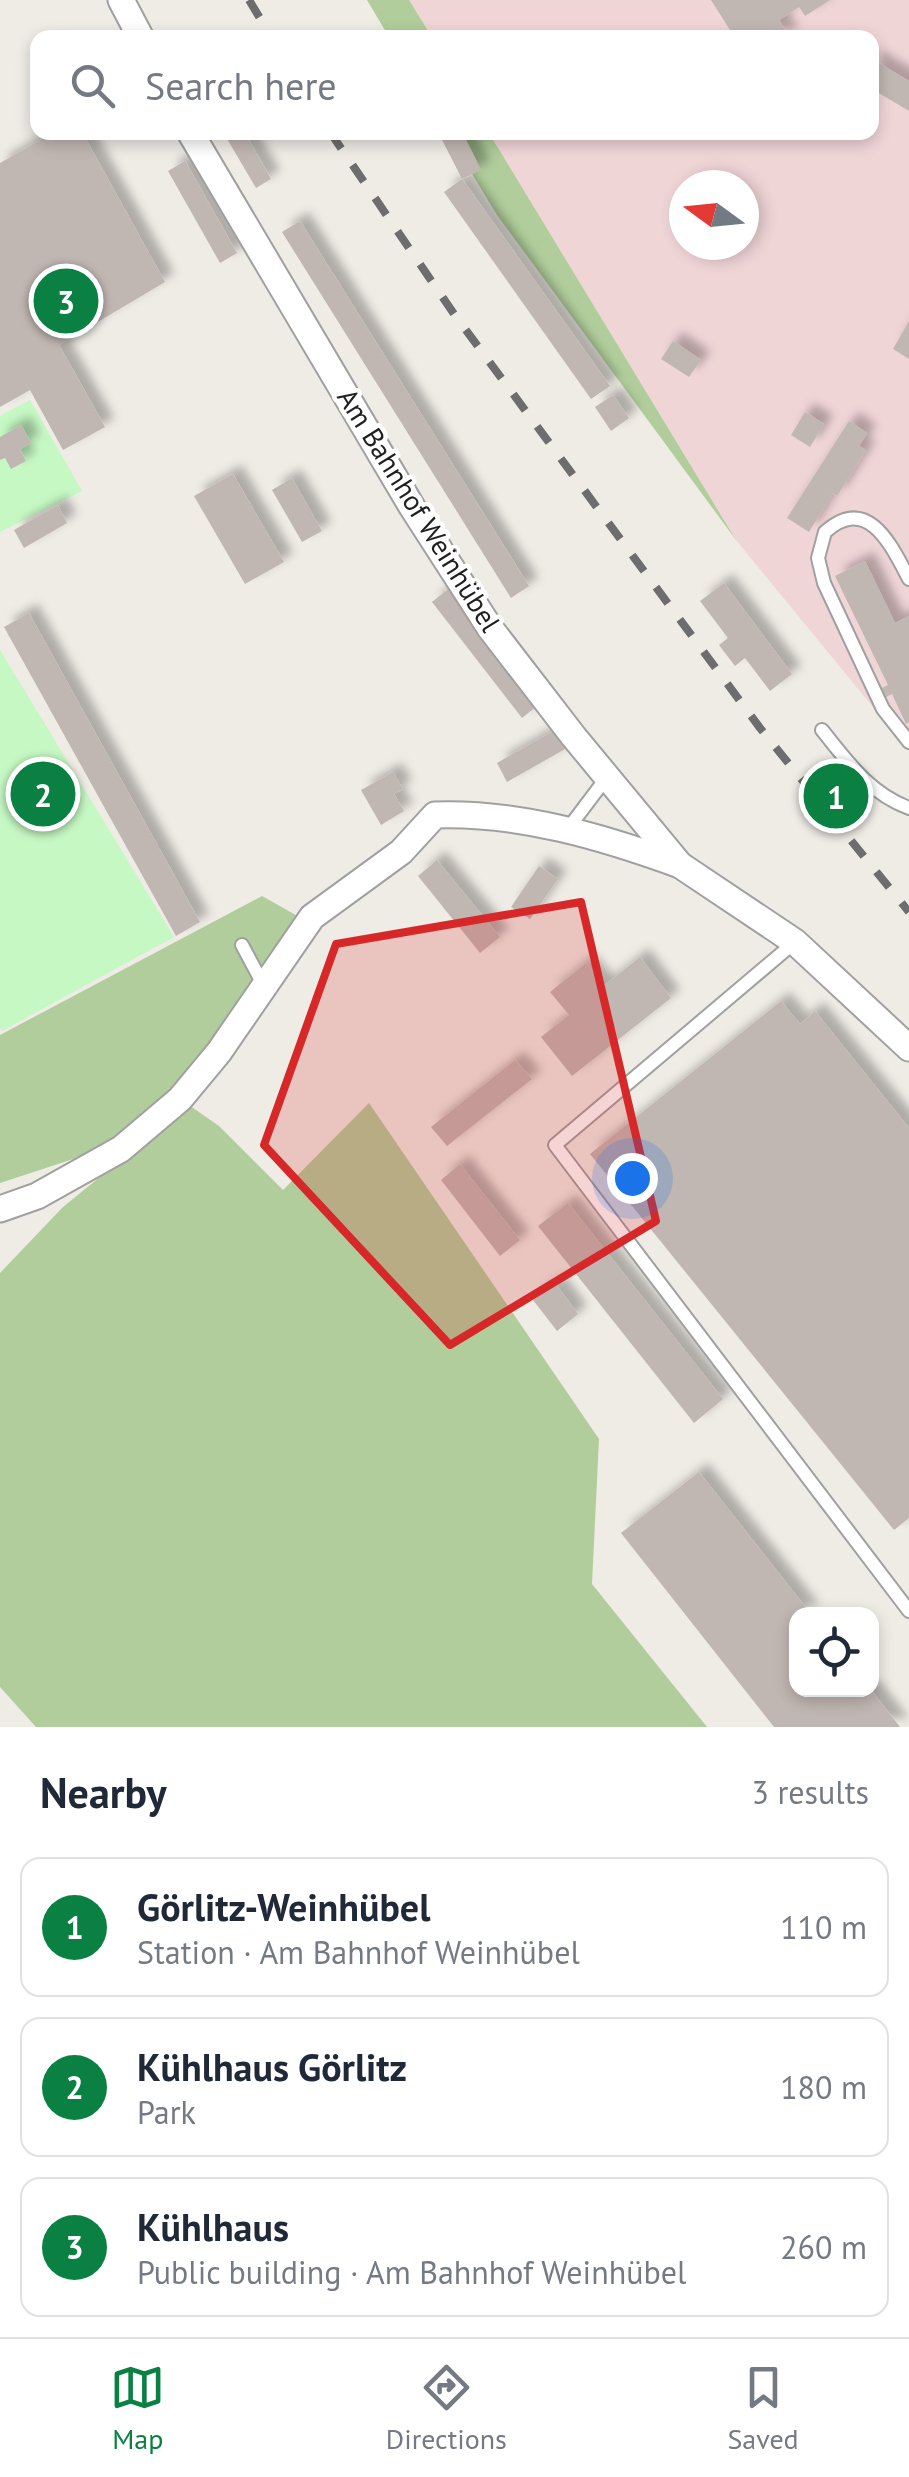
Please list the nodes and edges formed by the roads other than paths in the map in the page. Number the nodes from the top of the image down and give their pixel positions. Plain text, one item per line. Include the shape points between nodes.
1 (122, 0) edge
2 (136, 30) edge
3 (195, 140) edge
4 (909, 580) edge
5 (822, 730) dead end
6 (909, 742) edge
7 (607, 776) junction
8 (909, 808) edge
9 (567, 830) junction
10 (680, 865) junction
11 (795, 942) junction
12 (242, 945) dead end
13 (264, 986) junction
14 (909, 1048) edge
15 (0, 1209) edge
16 (909, 1611) edge

1 - 2 street
3 - 7 street, Am Bahnhof Weinhübel via 477,608
4 - 6 lane via 890,543 861,519 848,518 824,532 818,558 824,583 883,709
5 - 8 lane via 862,781
7 - 9 lane
7 - 10 street, Am Bahnhof Weinhübel
9 - 10 street, Am Bahnhof Weinhübel
9 - 13 street, Am Bahnhof Weinhübel via 436,815 401,852 312,917
10 - 11 street, Am Bahnhof Weinhübel
11 - 14 street, Am Bahnhof Weinhübel
11 - 16 lane via 555,1145
12 - 13 lane
13 - 15 street, Am Bahnhof Weinhübel via 180,1099 121,1149

